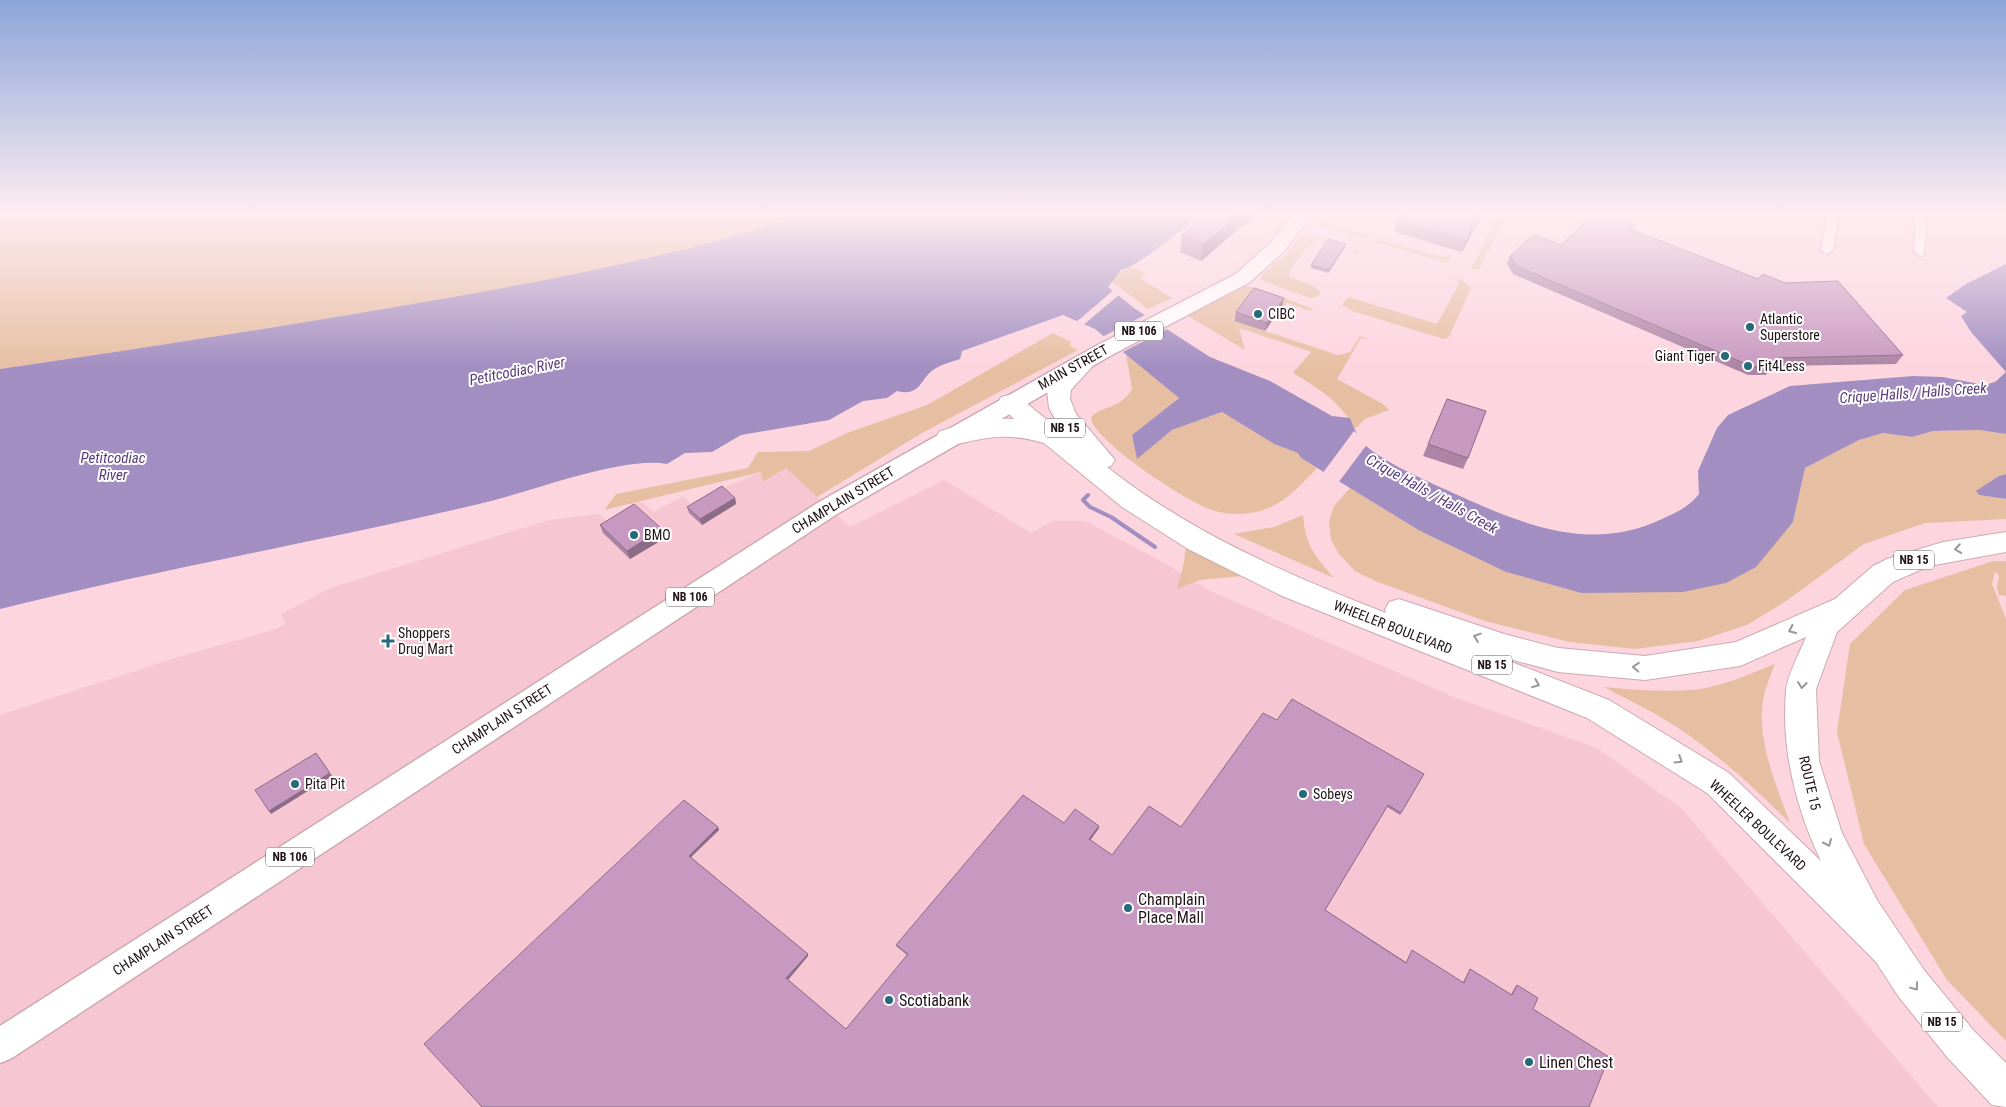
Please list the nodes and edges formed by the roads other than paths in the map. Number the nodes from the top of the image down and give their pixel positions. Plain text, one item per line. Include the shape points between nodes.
1 (1261, 265) edge
2 (1094, 356) junction
3 (1018, 398) junction
4 (950, 437) junction
5 (1059, 442) junction
6 (1104, 463) junction
7 (2006, 542) edge
8 (1836, 610) junction
9 (1885, 948) junction
10 (0, 1046) edge
11 (2006, 1091) edge

1 - 2 main road, MAIN STREET / NB 106 via 1243,278
2 - 3 main road, MAIN STREET / NB 106
2 - 6 highway via 1059,389 1058,403 1062,414
3 - 4 main road, CHAMPLAIN STREET / NB 106
3 - 5 highway, WHEELER BOULEVARD / NB 15
3 - 6 highway, WHEELER BOULEVARD / NB 15
4 - 5 highway via 1002,426 1031,428
4 - 10 main road, CHAMPLAIN STREET / NB 106 via 828,508
5 -> 9 highway, WHEELER BOULEVARD / NB 15 via 1131,500 1198,542 1292,588 1598,709 1718,783
8 -> 6 highway, WHEELER BOULEVARD / NB 15 via 1740,654 1645,668 1558,660 1503,646 1328,586 1190,520
7 -> 8 highway, ROUTE 15 / NB 15 via 1945,551 1913,560 1883,573
8 -> 9 highway, ROUTE 15 / NB 15 via 1816,641 1803,678 1799,721 1804,770 1819,824 1846,884
9 -> 11 highway, ROUTE 15 / NB 15 via 1938,1017

